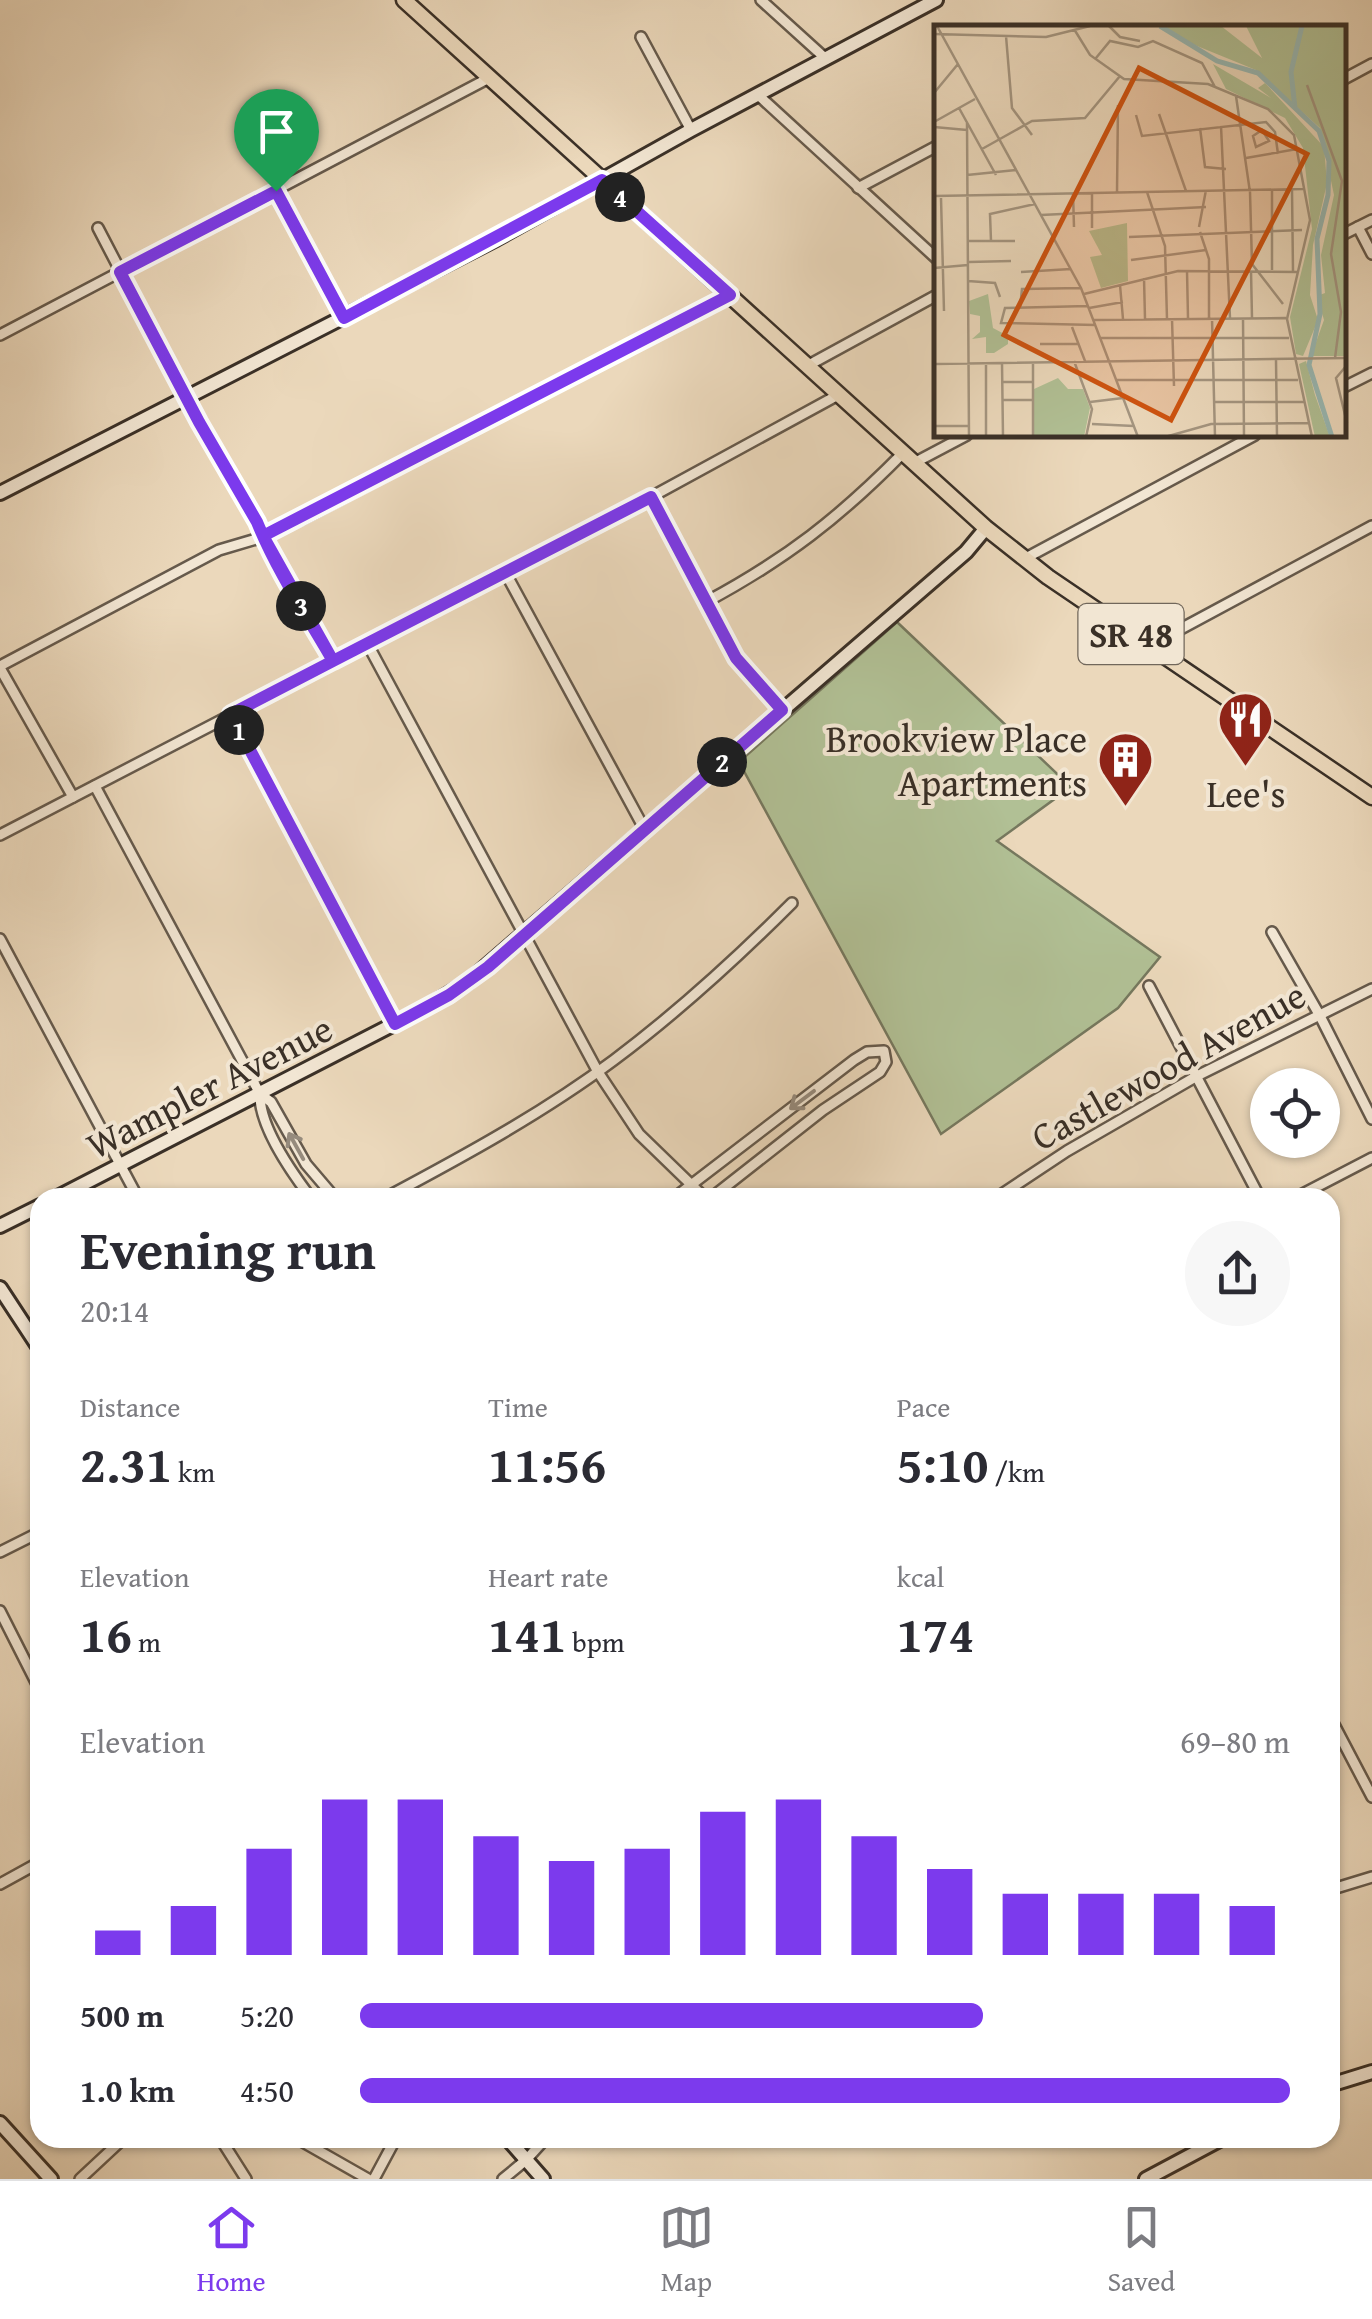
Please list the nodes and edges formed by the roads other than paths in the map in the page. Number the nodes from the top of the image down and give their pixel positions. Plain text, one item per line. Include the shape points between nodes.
1 (404, 0) edge
2 (762, 0) edge
3 (936, 0) edge
4 (640, 37) dead end
5 (825, 58) junction
6 (1372, 64) edge
7 (1347, 77) edge
8 (489, 78) junction
9 (757, 94) junction
10 (691, 130) junction
11 (934, 148) edge
12 (602, 180) junction
13 (858, 188) junction
14 (276, 191) junction
15 (1372, 220) edge
16 (1358, 227) junction
17 (98, 228) dead end
18 (1347, 232) edge
19 (1372, 254) edge
20 (934, 257) edge
21 (120, 272) junction
22 (730, 295) junction
23 (934, 298) edge
24 (344, 318) junction
25 (0, 335) edge
26 (807, 366) junction
27 (1372, 372) edge
28 (1347, 385) edge
29 (838, 395) junction
30 (185, 396) junction
31 (959, 438) edge
32 (1249, 438) edge
33 (908, 458) junction
34 (0, 493) edge
35 (651, 497) junction
36 (1372, 526) edge
37 (986, 528) junction
38 (263, 536) junction
39 (1024, 559) junction
40 (505, 572) junction
41 (706, 602) junction
42 (367, 643) junction
43 (1149, 646) junction
44 (333, 661) junction
45 (0, 667) edge
46 (782, 710) junction
47 (231, 714) junction
48 (94, 786) junction
49 (73, 797) junction
50 (1372, 797) edge
51 (644, 830) junction
52 (0, 835) edge
53 (792, 903) dead end
54 (1272, 932) dead end
55 (524, 934) junction
56 (0, 940) edge
57 (1148, 986) dead end
58 (1372, 989) edge
59 (1320, 1016) junction
60 (395, 1024) junction
61 (598, 1072) junction
62 (1196, 1076) junction
63 (260, 1094) junction
64 (1372, 1118) edge
65 (1372, 1158) edge
66 (120, 1164) junction
67 (690, 1185) junction
68 (75, 1188) edge
69 (133, 1188) edge
70 (305, 1188) edge
71 (326, 1188) edge
72 (403, 1188) edge
73 (686, 1188) edge
74 (694, 1188) edge
75 (721, 1188) edge
76 (1012, 1188) edge
77 (1255, 1188) edge
78 (1314, 1188) edge
79 (30, 1211) edge
80 (0, 1226) edge
81 (0, 1288) edge
82 (30, 1334) edge
83 (30, 1537) edge
84 (0, 1552) edge
85 (0, 1610) edge
86 (30, 1670) edge
87 (1340, 1736) edge
88 (1372, 1797) edge
89 (30, 1868) edge
90 (1372, 1877) edge
91 (0, 1884) edge
92 (1340, 1887) edge
93 (1372, 2072) edge
94 (1340, 2082) edge
95 (0, 2123) edge
96 (113, 2148) edge
97 (226, 2148) edge
98 (314, 2148) edge
99 (390, 2148) edge
100 (516, 2148) edge
101 (537, 2148) edge
102 (1205, 2148) edge
103 (526, 2160) junction
104 (51, 2179) edge
105 (80, 2179) edge
106 (246, 2179) edge
107 (371, 2179) edge
108 (502, 2179) edge
109 (543, 2179) edge
110 (1146, 2179) edge

1 - 8 main road, SR 48
2 - 5 street
3 - 5 street
4 - 10 street
5 - 9 street
6 - 7 street
8 - 12 main road, SR 48
8 - 14 street
9 - 10 street
9 - 13 street
10 - 12 street
11 - 13 street
12 - 22 main road, SR 48
12 - 24 street
13 - 20 street
14 - 21 street
14 - 24 street
15 - 16 street
16 - 18 street
16 - 19 street
17 - 21 street
21 - 25 street
21 - 30 street
22 - 26 main road, SR 48
22 - 38 street
23 - 26 street
24 - 30 street
26 - 29 main road, SR 48
27 - 28 street
29 - 33 main road, SR 48
29 - 35 street
30 - 34 street
30 - 38 street
31 - 33 street
32 - 39 street
33 - 37 main road, SR 48
33 - 41 street via 812,537
35 - 40 street
35 - 41 street
36 - 43 street
37 - 39 main road, SR 48
37 - 46 street, Wampler Avenue
38 - 44 street
38 - 45 street via 219,550
39 - 43 main road, SR 48
40 - 42 street
40 - 51 street
41 - 46 street via 736,658
42 - 44 street
42 - 55 street
43 - 50 main road, SR 48
44 - 47 street
45 - 49 street
46 - 51 street, Wampler Avenue
47 - 48 street
47 - 60 street
48 - 49 street
48 - 63 street
49 - 52 street
51 - 55 street, Wampler Avenue
53 - 61 street via 685,1004
54 - 59 street
55 - 60 street, Wampler Avenue via 468,982
55 - 61 street
56 - 66 street
57 - 62 street
58 - 59 street, Castlewood Avenue
59 - 62 street, Castlewood Avenue
59 - 64 street
60 - 63 street, Wampler Avenue
61 - 67 street via 640,1134
61 - 72 street
62 - 76 street, Castlewood Avenue
62 - 77 street
63 - 66 street, Wampler Avenue
63 - 70 street via 260,1110
71 -> 63 street
65 - 78 street
66 - 68 street, Wampler Avenue
66 - 69 street
67 - 73 street
67 - 74 street
75 -> 67 street via 880,1072 884,1051 854,1060
79 - 80 street
81 - 82 street
83 - 84 street
85 - 86 street
87 - 88 street
89 - 91 street
90 - 92 street
93 - 94 street
95 - 104 street
96 - 105 street
97 - 106 street
98 - 107 street
99 - 107 street
100 - 103 street
101 - 103 street
102 - 110 street
103 - 108 street
103 - 109 street

